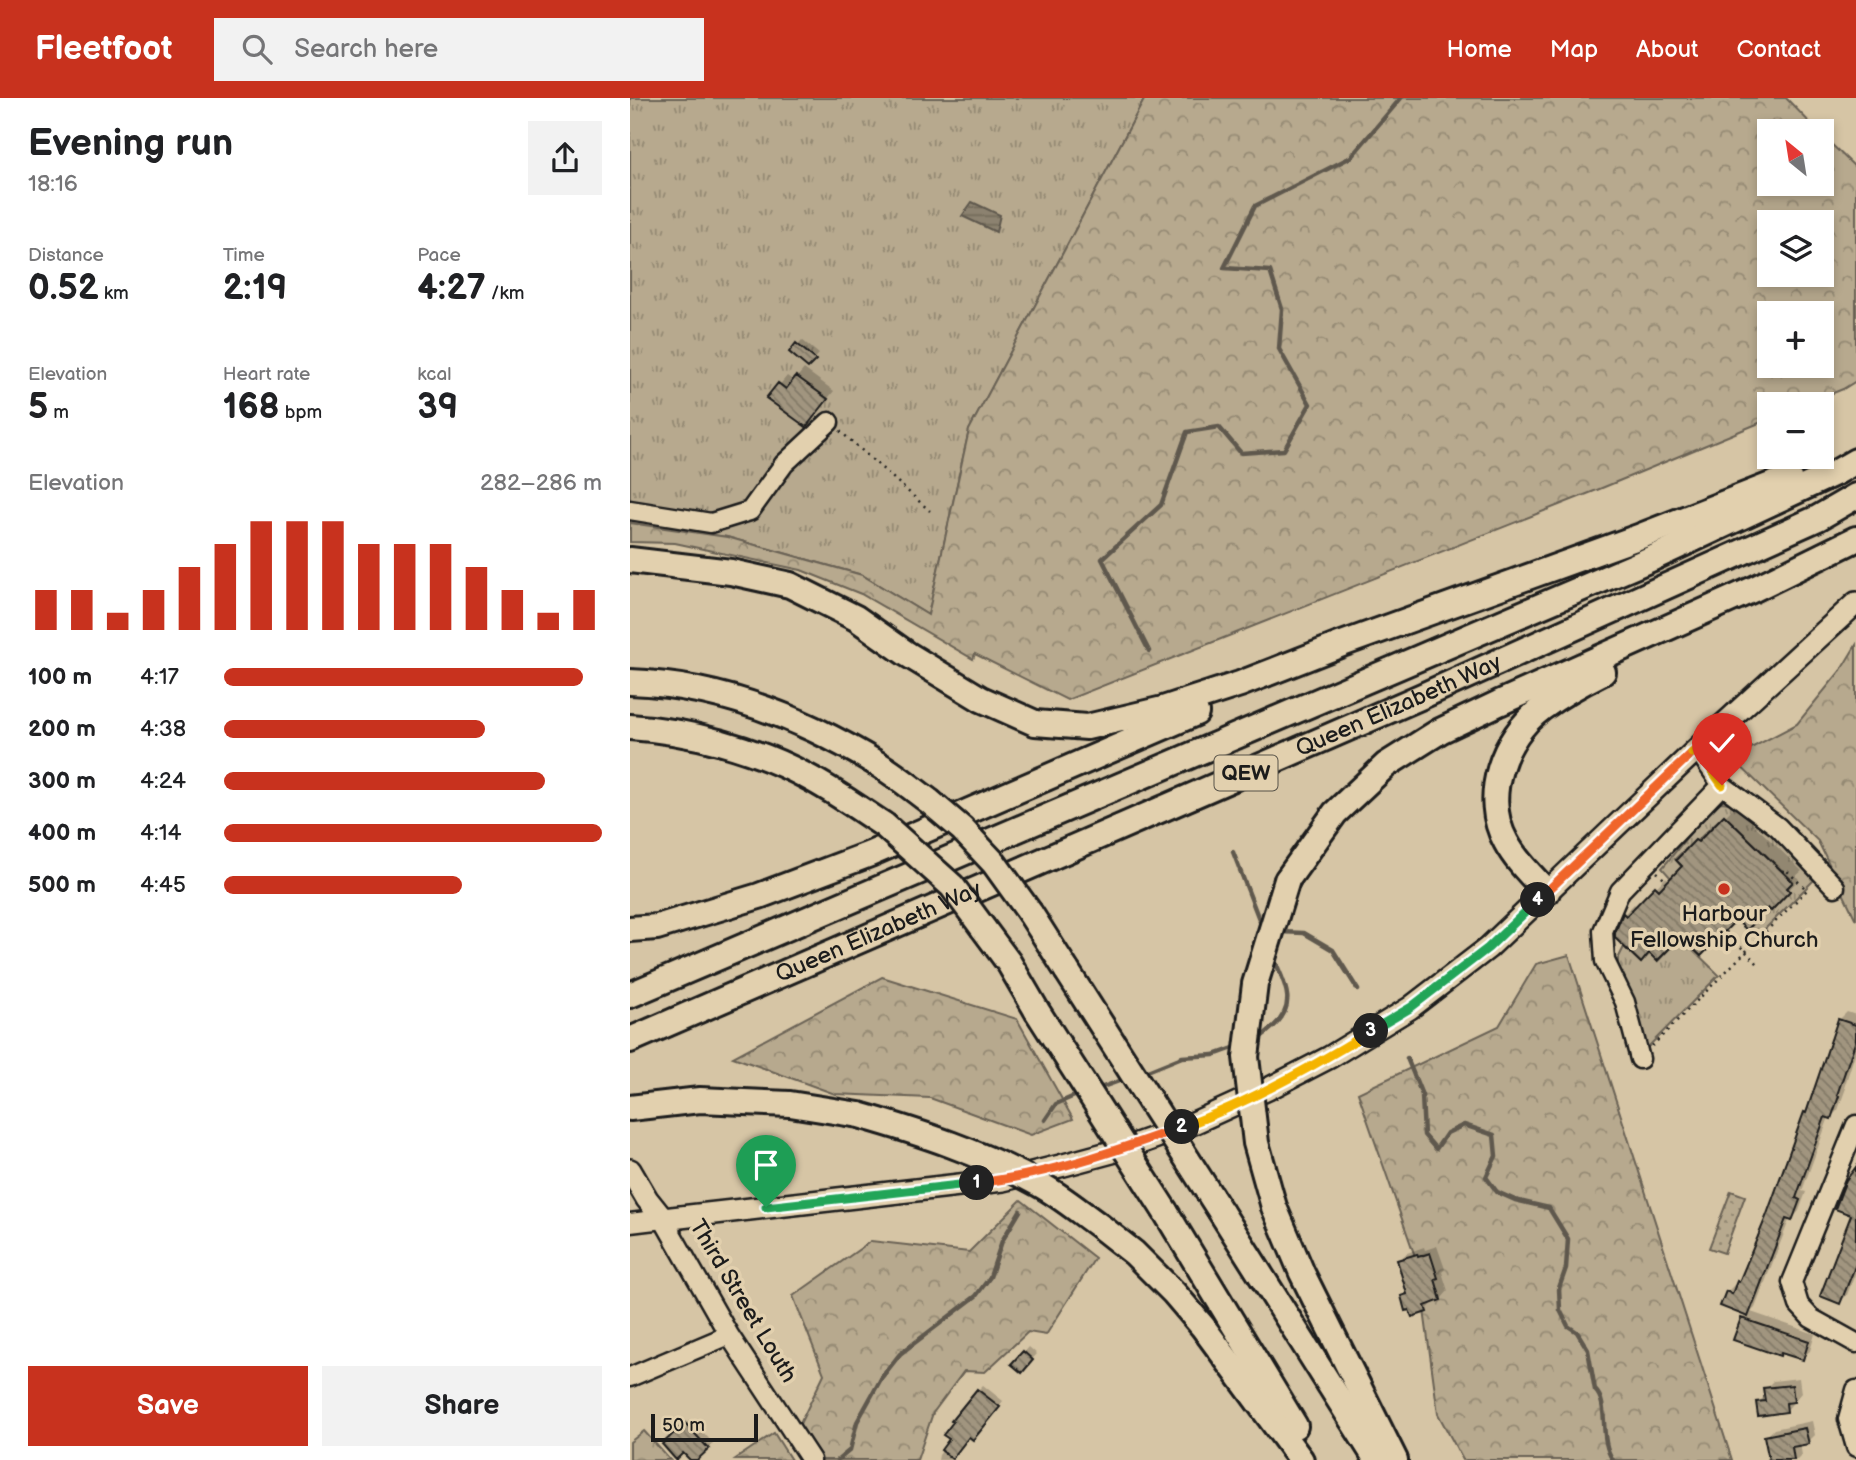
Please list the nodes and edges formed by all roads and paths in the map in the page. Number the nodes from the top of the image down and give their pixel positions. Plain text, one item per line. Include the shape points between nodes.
1 (830, 422) joint
2 (1856, 444) edge
3 (1856, 461) edge
4 (1856, 496) edge
5 (630, 510) edge
6 (930, 511) dead end
7 (1856, 540) edge
8 (630, 560) edge
9 (1754, 589) junction
10 (1856, 603) edge
11 (1342, 644) junction
12 (630, 682) edge
13 (630, 727) edge
14 (1697, 749) junction
15 (1722, 785) junction
16 (1783, 871) dead end
17 (1835, 887) dead end
18 (1547, 892) junction
19 (630, 929) edge
20 (1726, 932) dead end
21 (1746, 952) junction
22 (1758, 964) dead end
23 (630, 995) edge
24 (630, 1040) edge
25 (1645, 1054) joint
26 (632, 1108) edge
27 (1856, 1125) edge
28 (630, 1170) edge
29 (663, 1219) junction
30 (630, 1223) edge
31 (729, 1335) junction
32 (1856, 1343) edge
33 (630, 1377) edge
34 (1856, 1390) edge
35 (1856, 1447) edge
36 (811, 1460) edge
37 (1301, 1460) edge
38 (1315, 1460) edge
39 (1377, 1460) edge
40 (1395, 1460) edge

1 - 5 street via 784,464 750,511 711,523
1 - 6 path
2 - 11 highway via 1805,472 1642,536
3 - 23 highway, Queen Elizabeth Way / QEW via 1653,558
4 - 24 highway, Queen Elizabeth Way / QEW via 1818,518 1420,697
7 - 9 highway
8 - 11 highway via 790,584 856,618 981,699 1035,723 1087,727 1163,709
9 - 18 highway via 1541,708 1520,731 1495,786 1496,815 1505,842
9 - 40 highway, bridge via 1429,738 1386,765 1335,813 1287,880 1255,984 1247,1058 1256,1143 1302,1273
10 - 14 main road
11 - 19 highway via 870,854 758,896 657,927
12 - 39 highway, bridge via 726,695 780,713 883,767 962,829 1030,913
13 - 38 highway, bridge via 688,734 750,751 806,775 884,825 952,886 1009,963
14 - 15 street
14 - 18 main road
15 - 17 street via 1778,827
15 - 25 street via 1620,891 1603,931 1605,961
16 - 21 path via 1807,890
18 - 29 main road via 1488,948 1410,1008 1305,1070 1186,1126 1123,1149 1003,1180
20 - 21 path
21 - 22 path
21 - 25 path
26 - 37 highway, bridge via 700,1100 790,1104 859,1115 917,1131 1041,1185 1134,1253 1174,1293
27 - 32 street via 1791,1282 1799,1305 1811,1318
28 - 29 main road, Third Street Louth
29 - 30 street
29 - 31 street, Third Street Louth
31 - 33 street
31 - 36 street, Third Street Louth
34 - 35 street via 1848,1419

